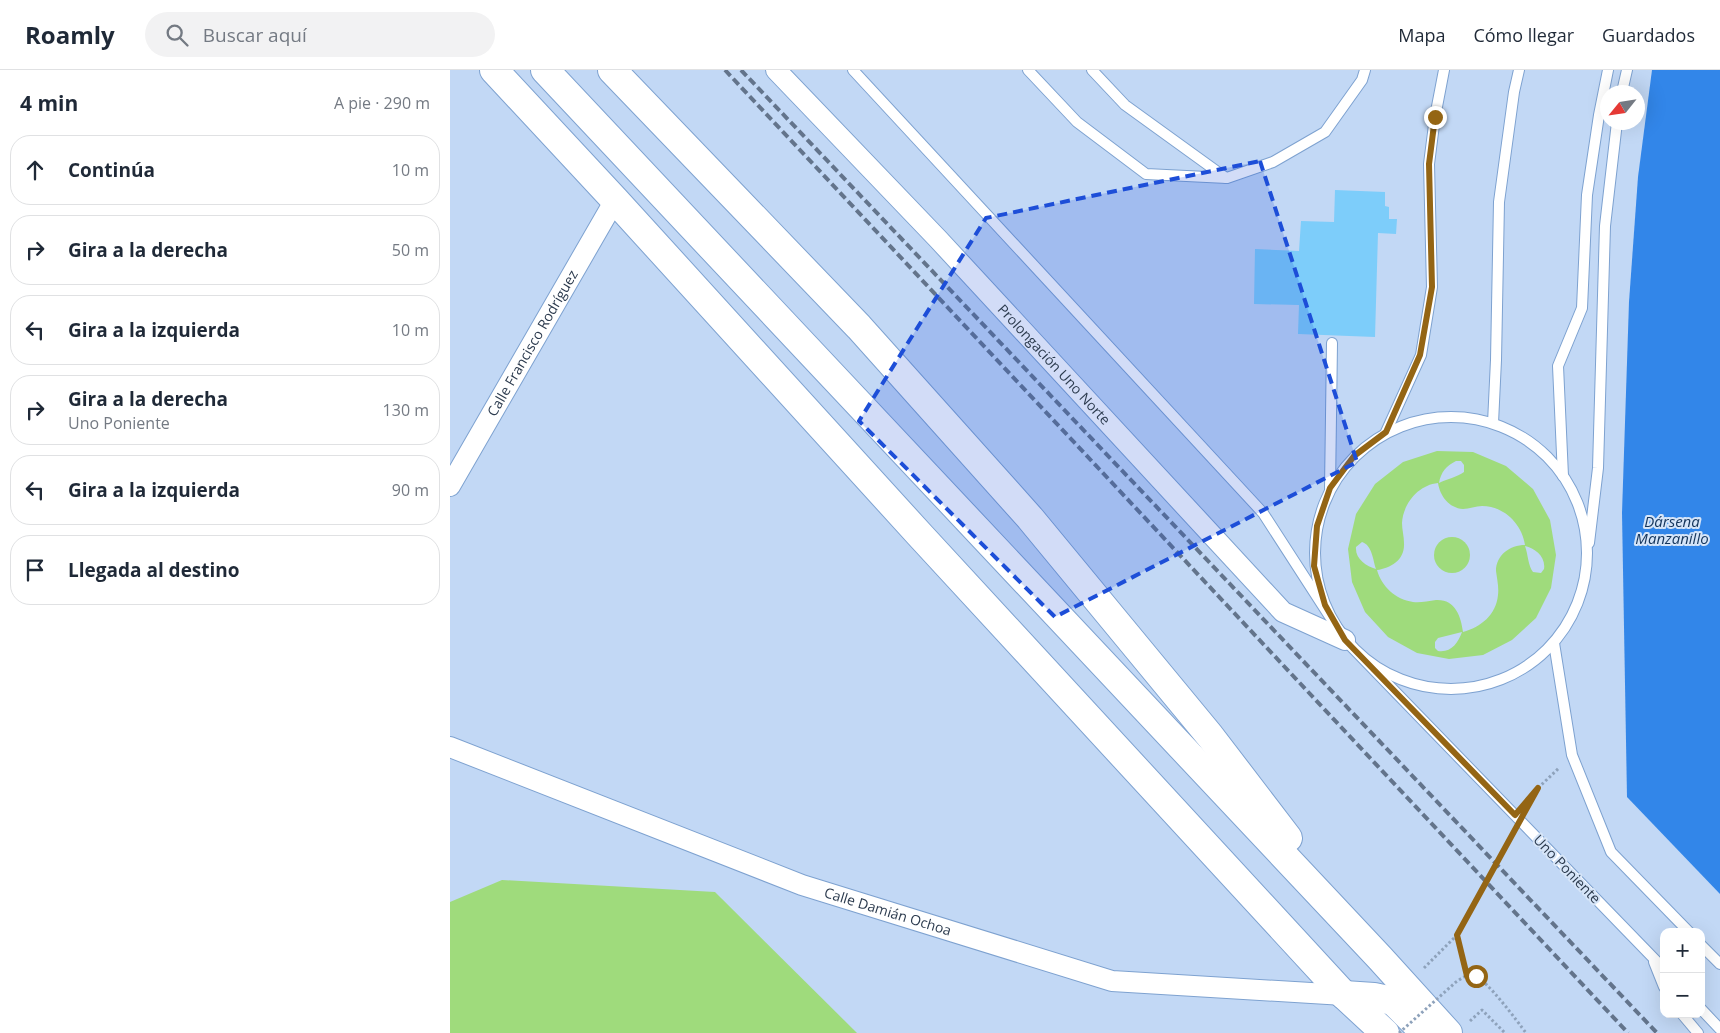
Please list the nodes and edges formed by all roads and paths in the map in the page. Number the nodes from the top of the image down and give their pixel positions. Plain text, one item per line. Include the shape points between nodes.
1 (494, 70) edge
2 (545, 70) edge
3 (612, 70) edge
4 (776, 70) edge
5 (853, 70) edge
6 (1028, 70) edge
7 (1092, 70) edge
8 (1365, 70) edge
9 (1444, 70) edge
10 (1519, 70) edge
11 (1608, 70) edge
12 (1627, 70) edge
13 (1624, 85) edge
14 (1616, 130) edge
15 (1227, 178) junction
16 (615, 200) junction
17 (1332, 343) dead end
18 (1493, 423) junction
19 (1386, 432) junction
20 (1563, 476) junction
21 (450, 486) edge
22 (1330, 488) junction
23 (1587, 561) junction
24 (1345, 640) junction
25 (1554, 643) junction
26 (450, 747) edge
27 (1572, 755) junction
28 (1538, 788) junction
29 (1515, 815) junction
30 (1684, 928) edge
31 (1457, 935) junction
32 (1705, 949) edge
33 (1652, 957) junction
34 (1380, 958) junction
35 (1720, 964) edge
36 (1660, 965) edge
37 (1467, 976) junction
38 (1660, 977) edge
39 (1405, 986) junction
40 (1344, 995) junction
41 (1482, 1010) dead end
42 (1705, 1013) edge
43 (1685, 1018) edge
44 (1720, 1029) edge
45 (1385, 1033) edge
46 (1399, 1033) edge
47 (1426, 1033) edge
48 (1448, 1033) edge
49 (1505, 1033) edge
50 (1526, 1033) edge
51 (1698, 1033) edge

1 - 16 main road
2 - 34 main road
3 - 34 main road via 859,327 1030,518 1210,736
4 - 24 street, Prolongación Uno Norte via 938,239 1283,612
5 - 24 lane via 1263,512
6 - 15 lane via 1076,122 1146,174
7 - 15 lane via 1125,105
8 - 15 lane via 1362,80 1325,132 1273,162
9 - 19 lane via 1429,164 1432,287 1420,355
10 - 18 lane via 1499,202
11 - 20 lane via 1587,195 1582,308 1558,366
12 - 13 lane
14 - 23 lane via 1605,226 1598,468
16 - 21 street, Calle Francisco Rodríguez
16 - 40 main road via 925,542
17 - 22 lane
18 - 19 lane, Uno Poniente via 1457,416 1420,419
18 - 20 lane, Uno Poniente via 1533,444
19 - 22 lane, Uno Poniente via 1354,456
20 - 23 lane, Uno Poniente via 1582,517
22 - 24 lane, Uno Poniente via 1317,526 1314,566 1325,605
23 - 25 lane, Uno Poniente via 1578,605
24 - 25 lane, Uno Poniente via 1381,671 1426,688 1473,688 1518,673
24 - 29 lane, Uno Poniente
25 - 27 lane
26 - 40 street, Calle Damián Ochoa via 802,885 1112,981
27 - 28 path
27 - 30 lane via 1611,852
28 - 29 path
28 - 31 path, bridge
29 - 33 lane, Uno Poniente
31 - 37 path, bridge
31 - 39 path
32 - 35 lane
33 - 36 lane, Uno Poniente
33 - 38 lane
34 - 39 main road
37 - 46 path, bridge
37 - 50 path, bridge via 1479,978
39 - 48 main road
40 - 45 main road
40 - 47 main road via 1393,1001
41 - 49 path
42 - 44 lane
43 - 51 lane

